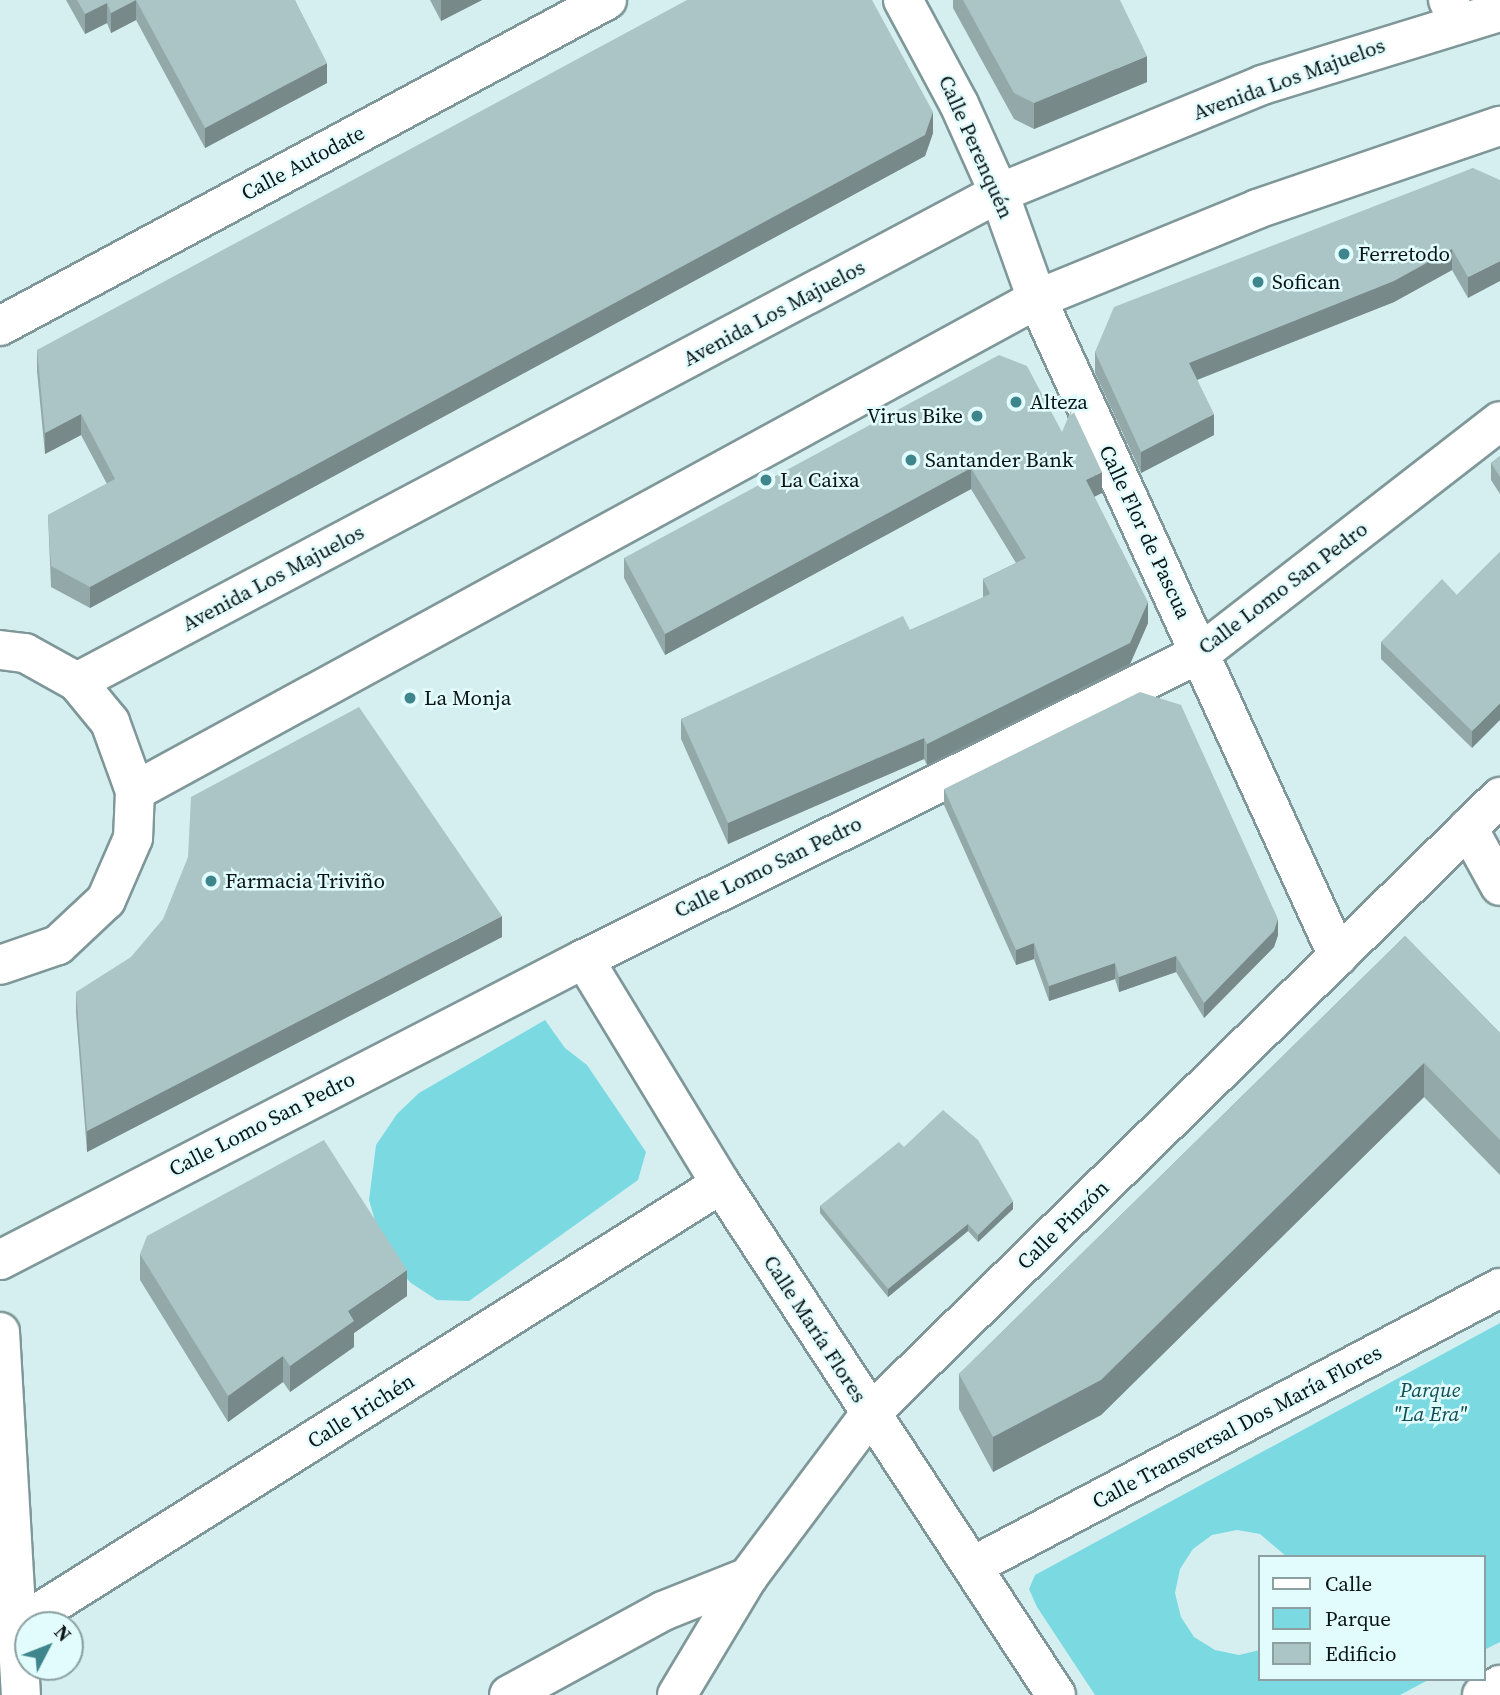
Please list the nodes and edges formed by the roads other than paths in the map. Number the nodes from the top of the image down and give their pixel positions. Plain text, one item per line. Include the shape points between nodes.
1 (607, 0) edge
2 (903, 0) edge
3 (1453, 11) edge
4 (1500, 12) edge
5 (1500, 126) edge
6 (999, 193) junction
7 (1037, 299) junction
8 (0, 326) edge
9 (1500, 421) edge
10 (0, 650) edge
11 (1201, 653) junction
12 (77, 682) junction
13 (135, 791) junction
14 (1500, 797) edge
15 (1468, 828) junction
16 (1500, 886) edge
17 (1338, 956) junction
18 (584, 958) junction
19 (0, 965) edge
20 (721, 1184) junction
21 (0, 1260) edge
22 (1500, 1288) edge
23 (0, 1332) edge
24 (870, 1414) junction
25 (973, 1566) junction
26 (748, 1577) junction
27 (9, 1632) edge
28 (1500, 1685) edge
29 (21, 1695) edge
30 (509, 1695) edge
31 (677, 1695) edge
32 (1056, 1695) edge
33 (1482, 1695) edge

1 - 8 street, Calle Autodate
2 - 6 street, Calle Perenquén via 960,104
3 - 4 street, Avenida Los Majuelos
3 - 6 street, Avenida Los Majuelos
5 - 7 street via 1257,209
6 - 7 street, Calle Perenquén
6 - 12 street, Avenida Los Majuelos
7 - 11 street, Calle Flor de Pascua
7 - 13 street
9 - 11 street, Calle Lomo San Pedro
10 - 12 street via 25,653
11 - 17 street, Calle Flor de Pascua
11 - 18 street, Calle Lomo San Pedro
12 - 13 street via 110,722
13 - 19 street via 133,838 106,900 58,945
14 - 15 street, Calle Pinzón
15 - 16 street
15 - 17 street, Calle Pinzón
17 - 24 street, Calle Pinzón
18 - 20 street, Calle María Flores
18 - 21 street, Calle Lomo San Pedro
20 - 24 street, Calle María Flores
20 - 27 street, Calle Irichén
22 - 25 street, Calle Transversal Dos María Flores
23 - 27 street
24 - 25 street, Calle María Flores
24 - 26 street, Calle Pinzón
25 - 32 street, Calle María Flores
26 - 30 street via 663,1611
26 - 31 street, Calle Pinzón
27 - 29 street
28 - 33 street

